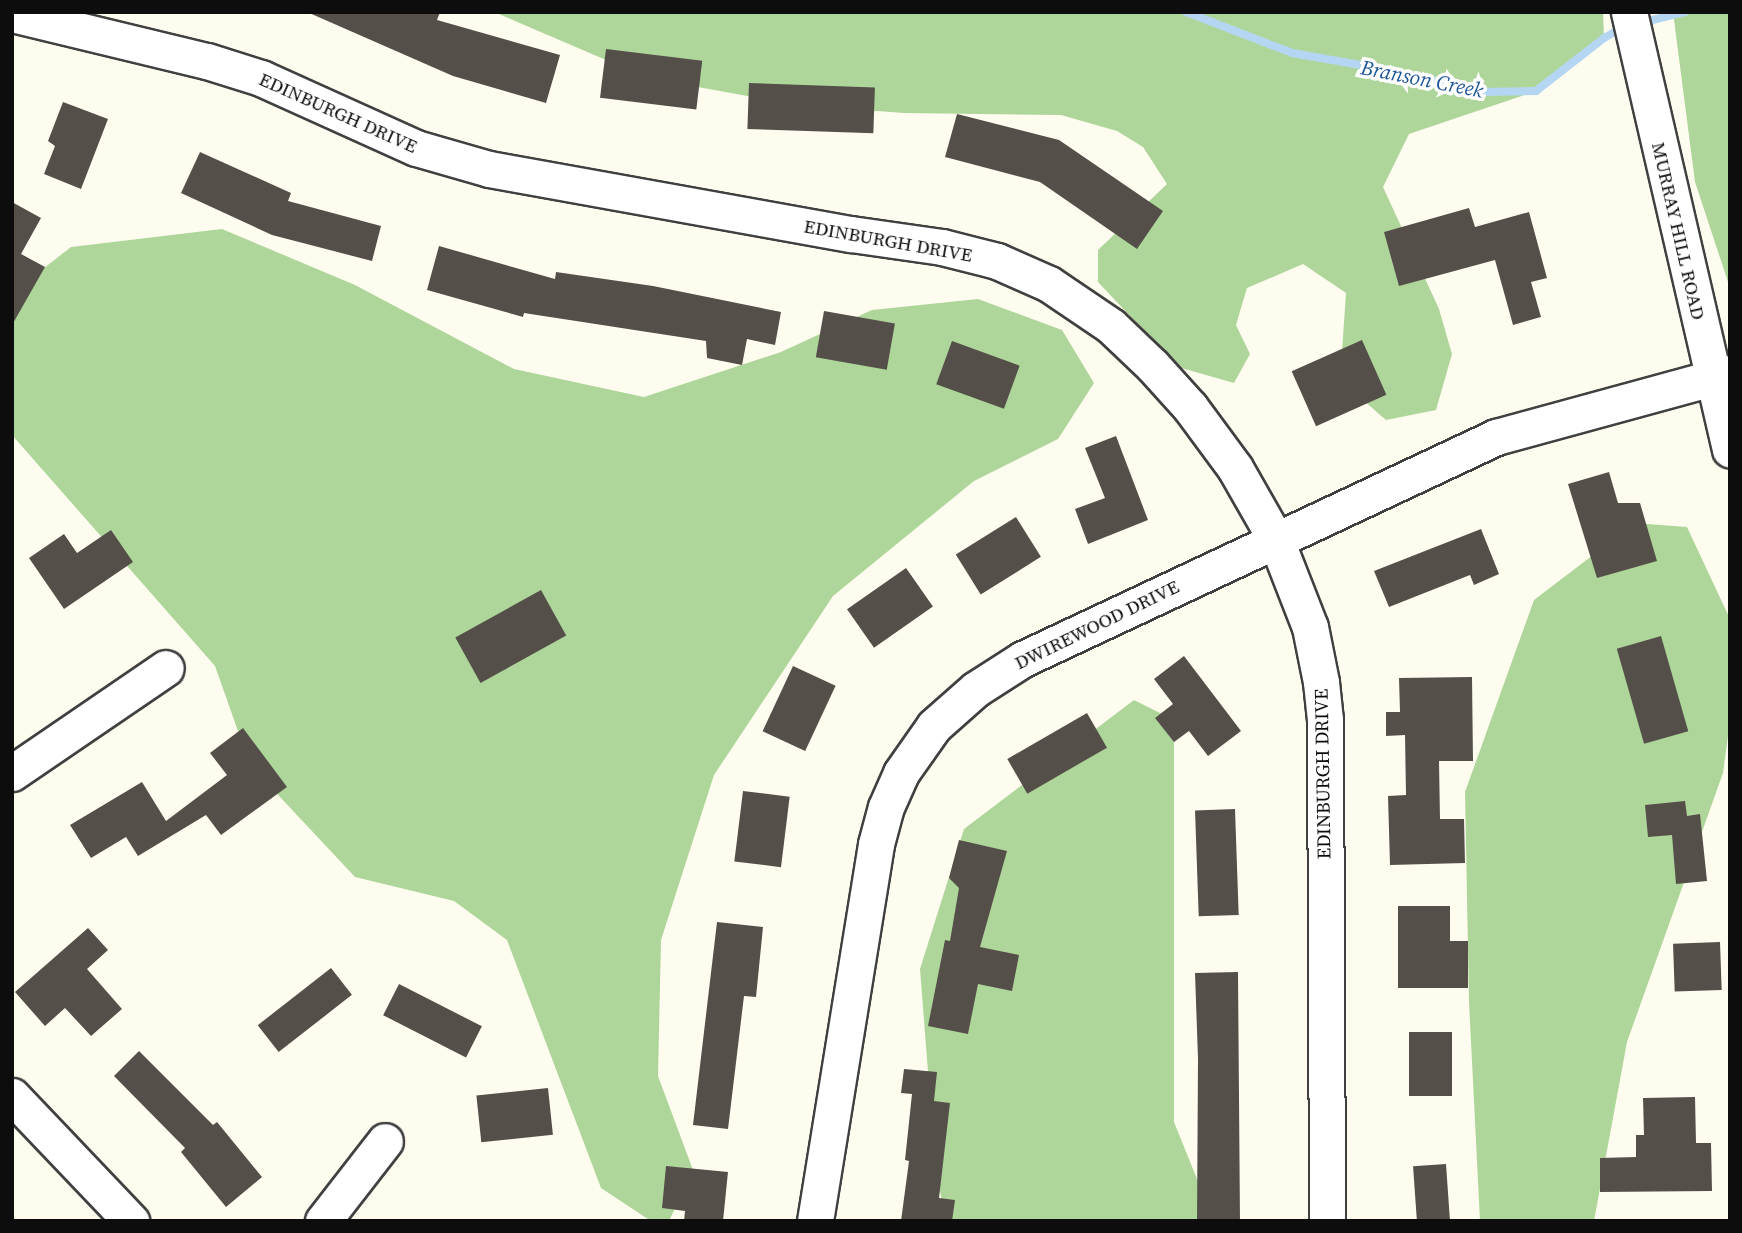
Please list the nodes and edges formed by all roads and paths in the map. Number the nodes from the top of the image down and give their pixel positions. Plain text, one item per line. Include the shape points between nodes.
1 (1629, 12) edge
2 (12, 14) edge
3 (1721, 376) edge
4 (1730, 449) edge
5 (1276, 540) junction
6 (166, 668) dead end
7 (12, 773) edge
8 (12, 1096) edge
9 (385, 1141) dead end
10 (131, 1221) edge
11 (323, 1221) edge
12 (815, 1221) edge
13 (1327, 1221) edge

1 - 3 street, MURRAY HILL ROAD
2 - 5 street, EDINBURGH DRIVE via 250,75 416,148 488,169 942,247 997,261 1081,304 1152,365 1235,468
3 - 4 street, MURRAY HILL ROAD
3 - 5 street, DWIREWOOD DRIVE via 1496,437
5 - 12 street, DWIREWOOD DRIVE via 1023,659 976,689 934,726 901,773 876,844
5 - 13 street, EDINBURGH DRIVE via 1310,627 1325,720
6 - 7 street
8 - 10 street
9 - 11 street

